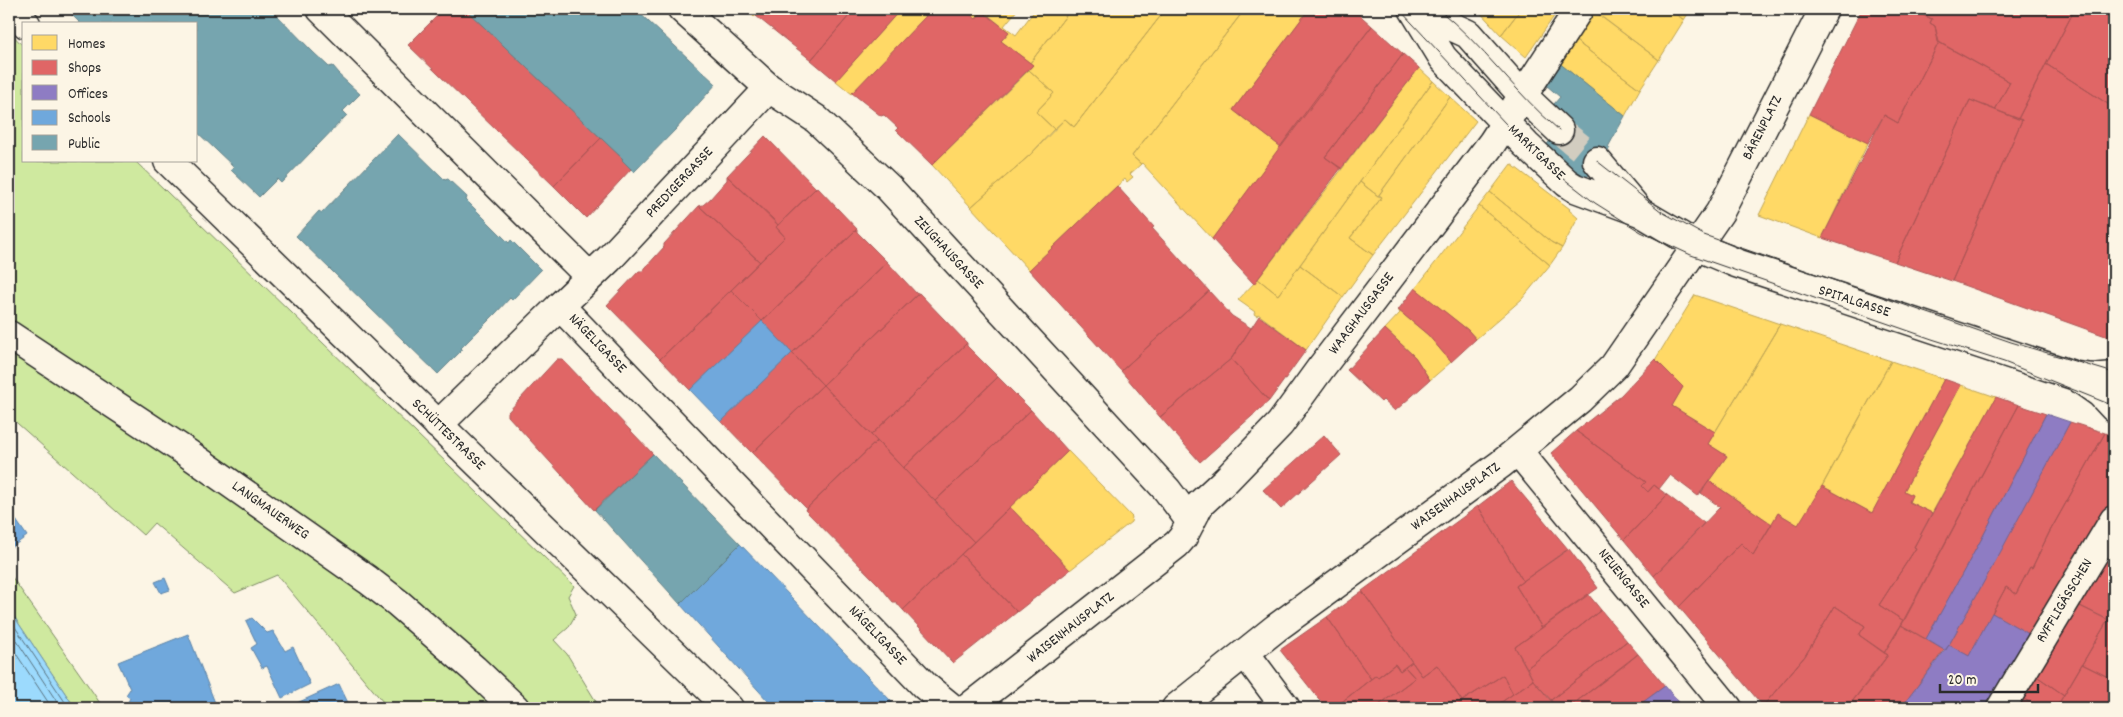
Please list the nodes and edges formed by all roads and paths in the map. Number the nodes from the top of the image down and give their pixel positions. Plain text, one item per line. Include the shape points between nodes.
1 (11, 9) edge
2 (321, 9) edge
3 (682, 9) edge
4 (1414, 9) edge
5 (1579, 9) edge
6 (1824, 9) edge
7 (24, 22) edge
8 (769, 88) junction
9 (1522, 96) junction
10 (1505, 123) junction
11 (1559, 130) tunnel mouth
12 (1597, 161) tunnel mouth
13 (169, 162) edge
14 (1640, 212) junction
15 (1697, 246) junction
16 (590, 277) junction
17 (560, 306) junction
18 (9, 335) edge
19 (2076, 376) junction
20 (2114, 376) edge
21 (2114, 408) edge
22 (438, 425) junction
23 (1518, 451) junction
24 (2114, 520) edge
25 (1191, 522) junction
26 (1245, 653) junction
27 (515, 708) edge
28 (729, 708) edge
29 (952, 708) edge
30 (968, 708) edge
31 (1176, 708) edge
32 (1286, 708) edge
33 (1728, 708) edge
34 (2001, 708) edge

1 - 7 street
2 - 16 street
3 - 8 street, ZEUGHAUSGASSE
4 - 9 street, MARKTGASSE via 1468,34
4 - 10 street, MARKTGASSE via 1444,58
5 - 9 street, WAAGHAUSGASSE
6 - 15 street, BÄRENPLATZ via 1727,199
8 - 16 street, PREDIGERGASSE
8 - 25 street, ZEUGHAUSGASSE via 816,119 889,188 1167,490
9 - 10 street, WAAGHAUSGASSE
9 - 11 street, MARKTGASSE
10 - 14 street, MARKTGASSE via 1575,188
10 - 25 street, WAAGHAUSGASSE via 1285,419 1200,504
12 - 14 street
13 - 22 street, SCHÜTTESTRASSE
14 - 15 street, SPITALGASSE
15 - 19 street, SPITALGASSE via 1736,263
15 - 23 street, WAISENHAUSPLATZ via 1614,366
16 - 17 street, NÄGELIGASSE
17 - 22 street
17 - 29 street, NÄGELIGASSE via 925,686
18 - 27 street, LANGMAUERWEG via 184,450 368,580
19 - 20 street, SPITALGASSE
19 - 21 street, SPITALGASSE
22 - 28 street, SCHÜTTESTRASSE
23 - 26 street, WAISENHAUSPLATZ
23 - 33 street, NEUENGASSE
24 - 34 street, RYFFLIGÄSSCHEN
25 - 30 street, WAISENHAUSPLATZ via 1184,536 1169,551
26 - 31 street, WAISENHAUSPLATZ
26 - 32 street

